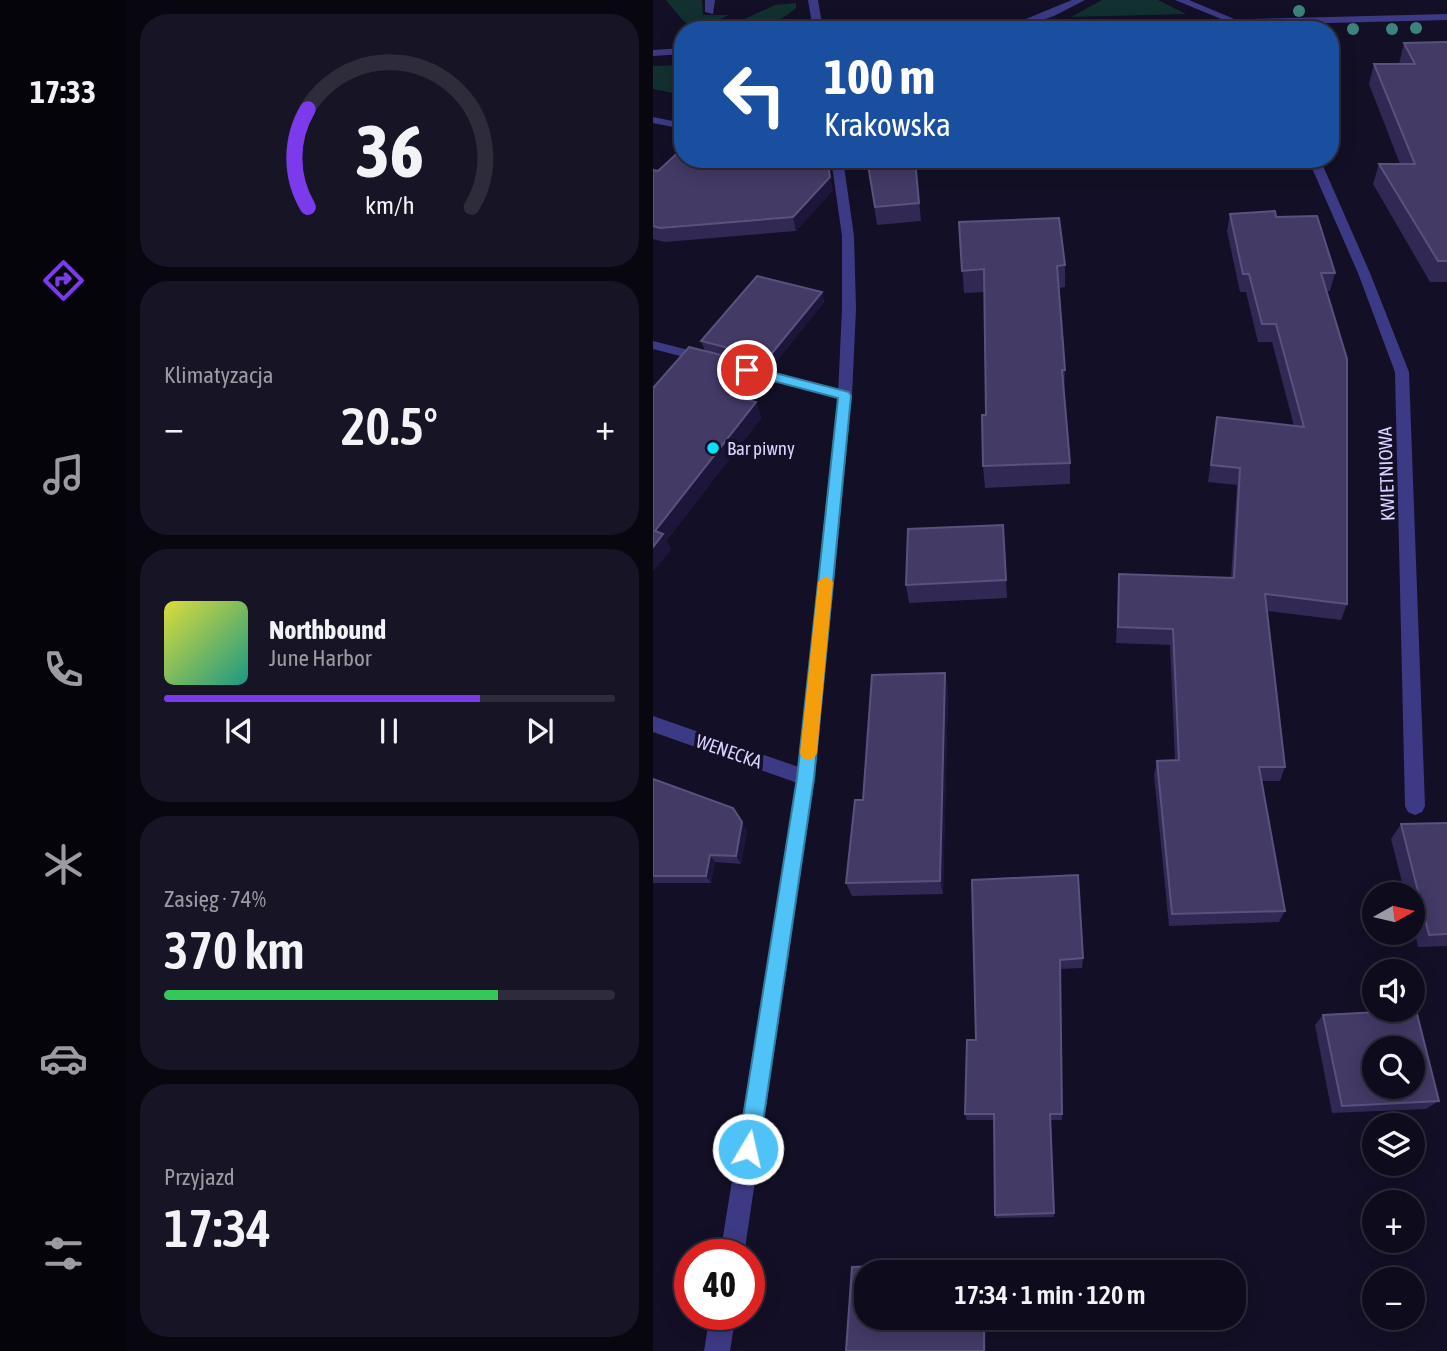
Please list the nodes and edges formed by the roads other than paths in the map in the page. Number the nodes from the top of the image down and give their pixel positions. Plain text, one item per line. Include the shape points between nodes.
1 (710, 0) edge
2 (813, 0) edge
3 (1080, 0) edge
4 (1180, 0) edge
5 (710, 12) dead end
6 (1447, 17) edge
7 (816, 21) edge
8 (1029, 21) edge
9 (1234, 21) edge
10 (1339, 22) edge
11 (674, 52) edge
12 (653, 53) edge
13 (653, 120) edge
14 (674, 124) edge
15 (838, 168) edge
16 (1318, 168) edge
17 (653, 345) edge
18 (845, 396) junction
19 (653, 724) edge
20 (806, 778) junction
21 (1415, 806) dead end
22 (734, 1239) edge
23 (720, 1330) edge
24 (717, 1351) edge

1 - 5 street
2 - 7 street
3 - 8 street
4 - 9 street
6 - 10 street
11 - 12 street
13 - 14 street
15 - 18 street via 848,236
16 - 21 street, KWIETNIOWA via 1402,372
17 - 18 street
18 - 20 street
19 - 20 street, WENECKA
20 - 22 street
23 - 24 street

